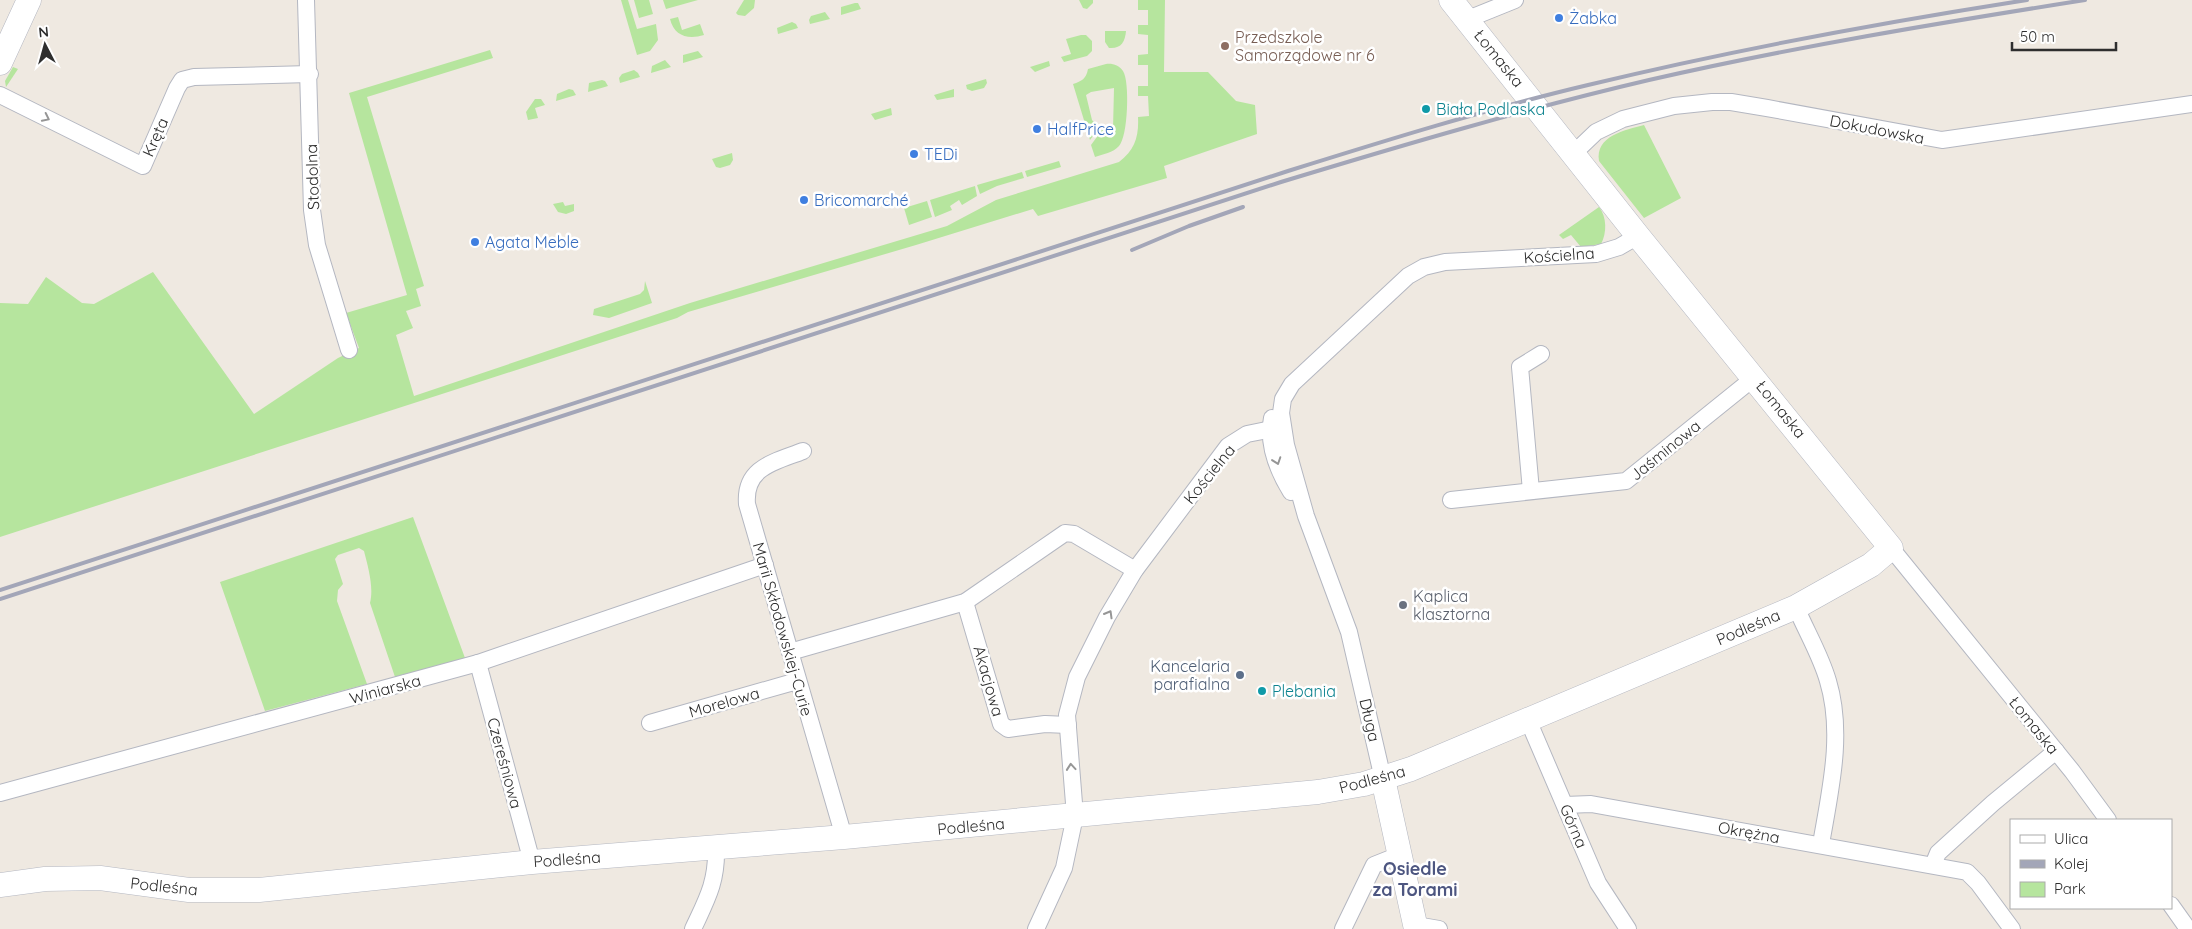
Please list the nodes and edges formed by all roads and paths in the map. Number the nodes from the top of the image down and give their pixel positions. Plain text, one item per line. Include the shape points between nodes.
1 (28, 0) edge
2 (306, 0) edge
3 (1451, 0) edge
4 (1515, 0) edge
5 (1468, 19) junction
6 (0, 63) edge
7 (310, 74) junction
8 (1, 98) edge
9 (2192, 104) edge
10 (1574, 153) junction
11 (1638, 236) junction
12 (349, 350) dead end
13 (1541, 354) dead end
14 (1755, 377) junction
15 (1276, 428) junction
16 (803, 451) dead end
17 (1531, 492) junction
18 (1451, 500) dead end
19 (1892, 548) junction
20 (764, 565) junction
21 (1135, 570) junction
22 (965, 602) junction
23 (1796, 607) junction
24 (790, 652) junction
25 (478, 663) junction
26 (797, 681) junction
27 (1528, 720) junction
28 (650, 723) dead end
29 (1068, 725) junction
30 (2056, 751) junction
31 (1383, 779) junction
32 (0, 793) edge
33 (1565, 805) junction
34 (1075, 816) junction
35 (2107, 819) edge
36 (844, 838) junction
37 (1821, 844) junction
38 (716, 848) junction
39 (1400, 855) junction
40 (532, 862) junction
41 (1933, 865) junction
42 (0, 886) edge
43 (2172, 907) edge
44 (1416, 927) edge
45 (693, 929) edge
46 (1036, 929) edge
47 (1343, 929) edge
48 (1439, 929) edge
49 (1628, 929) edge
50 (2012, 929) edge
51 (2188, 929) edge

1 - 6 street
2 - 7 street, Stodolna
3 - 5 street, Łomaska
4 - 5 street
5 - 10 street, Łomaska
8 -> 7 street, Kręta via 143,166 182,80
7 - 12 street, Stodolna via 312,210 316,245
9 - 10 street, Dokudowska via 1942,140 1767,108 1712,102 1674,106 1624,119 1596,132
10 - 11 street, Łomaska
11 - 14 street, Łomaska
11 - 15 street, Kościelna via 1619,247 1596,254 1445,262 1408,276 1292,384 1273,414
13 - 17 street via 1520,367
14 - 17 street, Jaśminowa via 1626,481
14 - 19 street, Łomaska
15 - 21 street, Kościelna via 1247,434 1228,446
15 - 31 street, Długa via 1349,632
16 - 20 street, Marii Skłodowskiej-Curie via 767,465 753,476 746,490
17 - 18 street, Jaśminowa
19 - 23 street, Podleśna via 1871,565
19 - 30 street, Łomaska
20 - 24 street, Marii Skłodowskiej-Curie
20 - 25 street, Winiarska
21 - 22 street via 1074,534 1065,533
29 -> 21 street, Kościelna via 1067,715 1077,677
22 - 24 street
22 - 29 street, Akacjowa via 1001,724 1008,729 1044,724
23 - 27 street, Podleśna
23 - 37 street via 1828,681 1834,717 1835,744
24 - 26 street, Marii Skłodowskiej-Curie
25 - 32 street, Winiarska
25 - 40 street, Czereśniowa
26 - 28 street, Morelowa
26 - 36 street, Marii Skłodowskiej-Curie
27 - 31 street, Podleśna
27 - 33 street, Górna
34 -> 29 street, Kościelna
30 - 35 street, Łomaska
30 - 41 street via 1938,853
31 - 34 street, Podleśna via 1318,792
31 - 39 street, Długa
33 - 37 street, Okrężna via 1591,804
33 - 49 street, Górna via 1598,883
34 - 36 street, Podleśna
34 - 46 street, Kościelna via 1064,868
36 - 38 street, Podleśna
37 - 41 street, Okrężna
38 - 40 street, Podleśna
38 - 45 street via 714,883
39 - 44 street, Długa
39 - 47 street via 1374,865
40 - 42 street, Podleśna via 235,891 189,890 100,878 45,879
41 - 50 street, Okrężna via 1967,872
43 - 51 street
44 - 48 street

